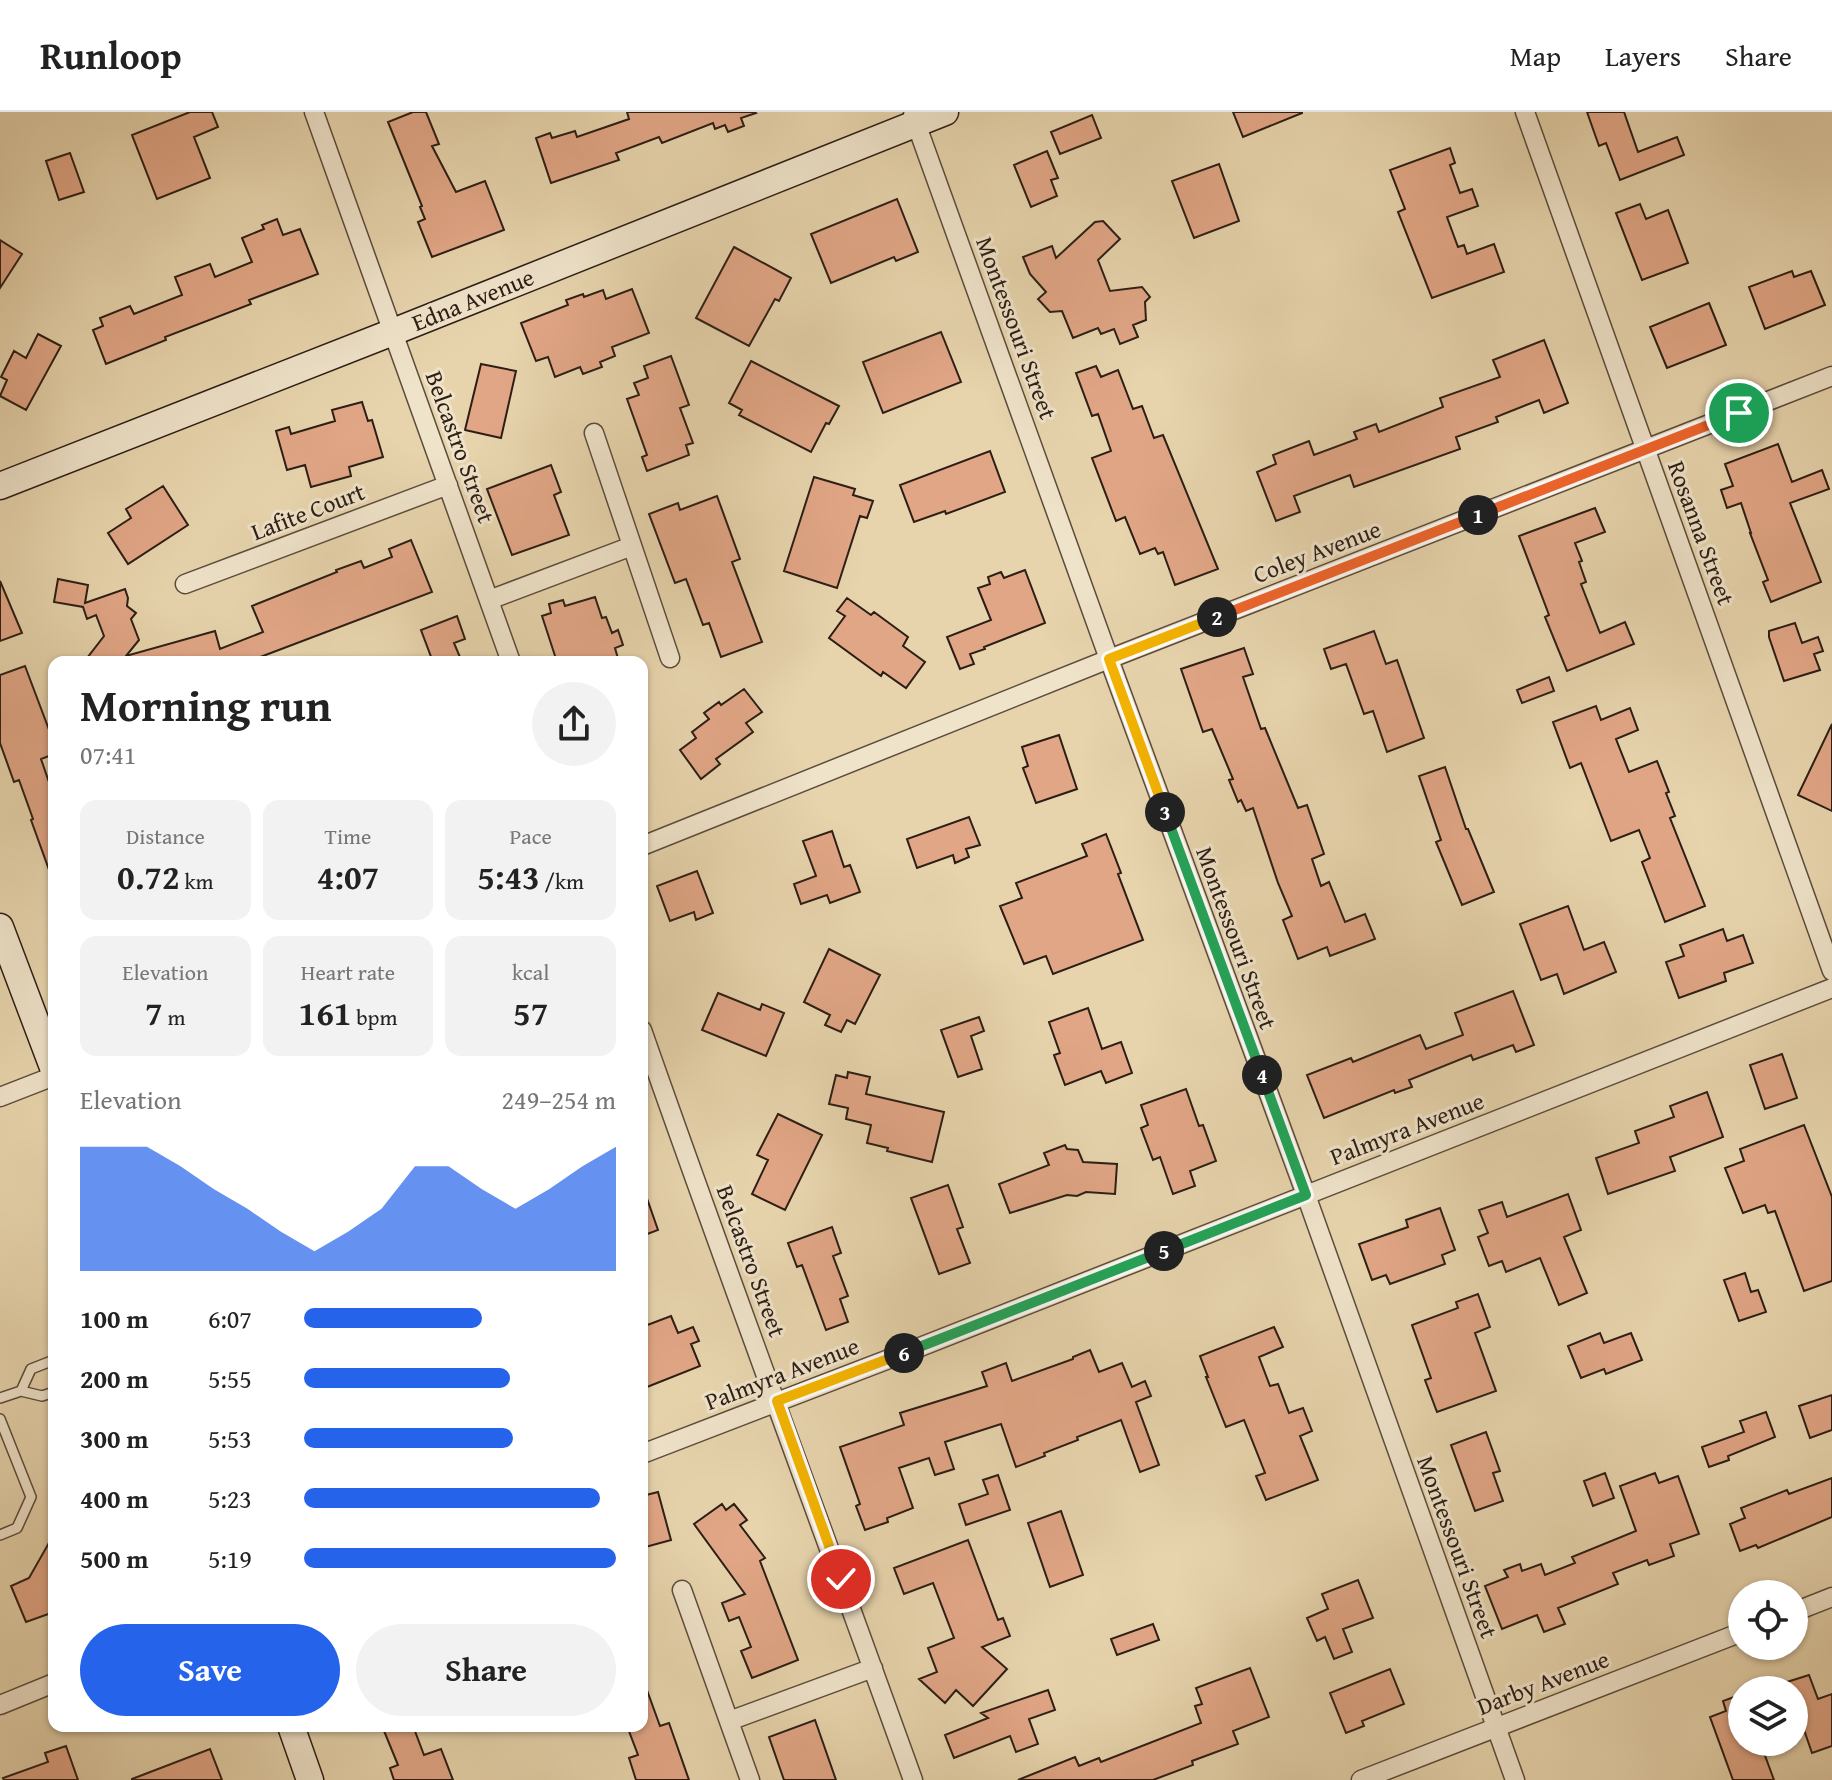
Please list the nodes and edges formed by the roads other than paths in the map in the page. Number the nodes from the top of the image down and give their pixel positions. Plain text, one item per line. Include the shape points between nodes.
1 (314, 112) edge
2 (945, 112) edge
3 (1525, 112) edge
4 (914, 118) edge
5 (393, 332) junction
6 (1832, 376) edge
7 (594, 433) dead end
8 (1645, 450) junction
9 (448, 485) junction
10 (0, 486) edge
11 (632, 546) junction
12 (185, 584) dead end
13 (489, 600) junction
14 (509, 656) edge
15 (670, 658) dead end
16 (1109, 659) junction
17 (648, 844) edge
18 (0, 927) edge
19 (1832, 971) edge
20 (1832, 988) edge
21 (648, 1047) edge
22 (48, 1057) edge
23 (48, 1076) edge
24 (0, 1097) edge
25 (1306, 1195) junction
26 (48, 1362) edge
27 (21, 1391) junction
28 (48, 1394) edge
29 (0, 1398) edge
30 (777, 1401) junction
31 (0, 1419) edge
32 (648, 1452) edge
33 (0, 1535) edge
34 (682, 1590) dead end
35 (1832, 1597) edge
36 (1808, 1606) edge
37 (1728, 1637) edge
38 (873, 1668) junction
39 (48, 1685) edge
40 (0, 1705) edge
41 (729, 1721) junction
42 (1496, 1727) junction
43 (293, 1732) edge
44 (310, 1780) edge
45 (750, 1780) edge
46 (913, 1780) edge
47 (1361, 1780) edge
48 (1515, 1780) edge

1 - 5 street, Belcastro Street
2 - 4 street, Edna Avenue
3 - 8 street, Rosanna Street
4 - 5 street, Edna Avenue
4 - 16 street, Montessouri Street
5 - 9 street, Belcastro Street
5 - 10 street, Edna Avenue
6 - 8 street, Coley Avenue
7 - 11 street
8 - 16 street, Coley Avenue
8 - 19 street, Rosanna Street
9 - 12 street, Lafite Court
9 - 13 street, Belcastro Street
11 - 13 street
11 - 15 street
13 - 14 street, Belcastro Street
16 - 17 street, Coley Avenue
16 - 25 street, Montessouri Street
18 - 22 street
20 - 25 street, Palmyra Avenue
21 - 30 street, Belcastro Street
23 - 24 street
25 - 30 street, Palmyra Avenue
25 - 42 street, Montessouri Street
26 - 27 lane via 31,1369
27 - 28 lane
27 - 29 lane
30 - 32 street, Palmyra Avenue
30 - 38 street, Belcastro Street
31 - 33 lane via 31,1497 17,1528
34 - 41 street
35 - 36 street
37 - 42 street, Darby Avenue
38 - 41 street
38 - 46 street, Belcastro Street
39 - 40 street
41 - 45 street
42 - 47 street, Darby Avenue
42 - 48 street, Montessouri Street
43 - 44 street

